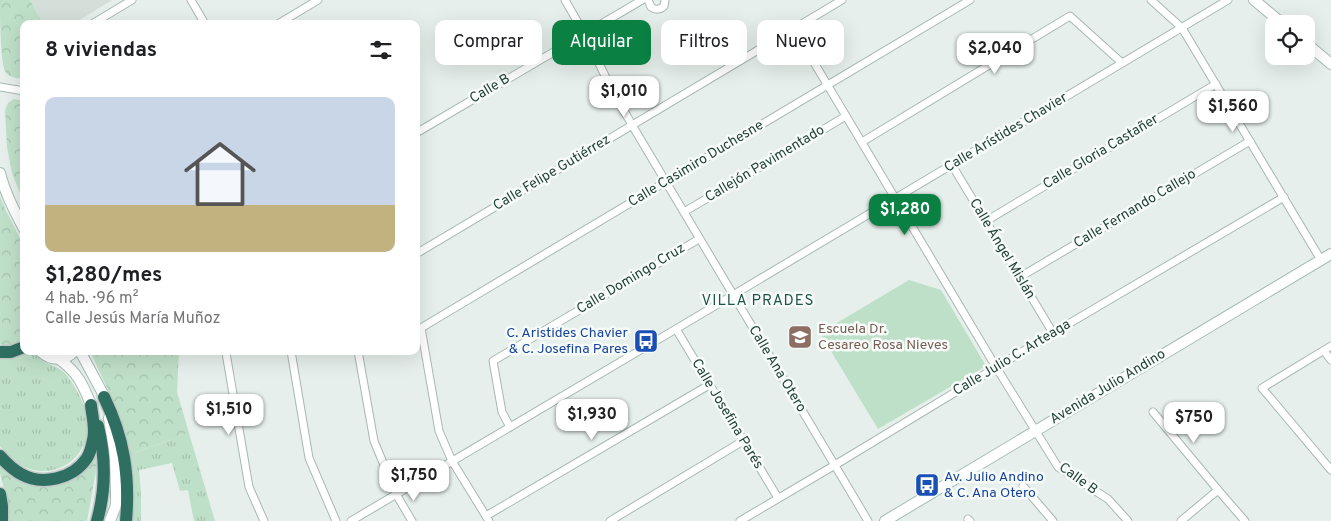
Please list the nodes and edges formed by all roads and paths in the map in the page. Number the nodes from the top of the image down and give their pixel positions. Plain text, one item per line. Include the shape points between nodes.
1 (132, 0) edge
2 (191, 0) edge
3 (318, 0) edge
4 (565, 0) edge
5 (642, 0) edge
6 (648, 0) edge
7 (665, 0) edge
8 (842, 0) edge
9 (970, 0) edge
10 (1151, 0) edge
11 (1228, 0) edge
12 (1254, 0) edge
13 (1272, 15) edge
14 (99, 20) edge
15 (203, 20) edge
16 (285, 20) edge
17 (577, 20) edge
18 (607, 20) edge
19 (809, 20) edge
20 (1182, 28) junction
21 (757, 51) edge
22 (1315, 51) edge
23 (552, 52) edge
24 (1122, 63) junction
25 (1331, 64) edge
26 (600, 65) edge
27 (815, 65) edge
28 (1216, 84) junction
29 (827, 85) junction
30 (0, 87) edge
31 (20, 90) edge
32 (846, 116) junction
33 (632, 125) junction
34 (420, 131) edge
35 (1250, 141) junction
36 (862, 142) junction
37 (952, 165) junction
38 (0, 173) edge
39 (666, 182) junction
40 (1284, 197) junction
41 (895, 199) junction
42 (684, 212) junction
43 (20, 221) edge
44 (986, 221) junction
45 (699, 239) junction
46 (420, 252) edge
47 (1331, 254) edge
48 (1321, 260) junction
49 (1020, 277) junction
50 (733, 295) junction
51 (676, 329) junction
52 (1053, 333) junction
53 (1331, 346) edge
54 (20, 348) edge
55 (1324, 351) junction
56 (0, 352) edge
57 (45, 355) edge
58 (70, 355) edge
59 (82, 355) edge
60 (226, 355) edge
61 (291, 355) edge
62 (359, 355) edge
63 (59, 360) junction
64 (1331, 360) edge
65 (996, 367) junction
66 (709, 384) junction
67 (104, 397) junction
68 (91, 404) junction
69 (1153, 412) dead end
70 (510, 427) junction
71 (1035, 430) junction
72 (743, 441) junction
73 (0, 456) edge
74 (452, 461) junction
75 (834, 466) junction
76 (1331, 470) edge
77 (1023, 486) dead end
78 (1218, 490) junction
79 (0, 494) edge
80 (396, 494) junction
81 (778, 498) junction
82 (487, 518) edge
83 (2, 521) edge
84 (97, 521) edge
85 (110, 521) edge
86 (126, 521) edge
87 (264, 521) edge
88 (336, 521) edge
89 (351, 521) edge
90 (412, 521) edge
91 (610, 521) edge
92 (740, 521) edge
93 (868, 521) edge
94 (885, 521) edge
95 (1054, 521) edge
96 (1128, 521) edge
97 (1181, 521) edge
98 (1245, 521) edge

1 - 14 street
2 - 15 street
3 - 16 street
4 - 17 street, Calle Ana Otero
5 - 18 street, Calle B
6 - 7 street via 650,7 656,9 662,8
8 - 19 street, Calle Felipe Gutiérrez
9 - 29 street, Calle Casimiro Duchesne
10 - 20 street
11 - 20 street, Calle Arístides Chavier
12 - 13 street
20 - 24 street, Calle Arístides Chavier
20 - 28 street
21 - 33 street, Calle Felipe Gutiérrez
22 - 25 street
23 - 34 street, Calle B
24 - 36 street via 1070,16
24 - 37 street, Calle Arístides Chavier
26 - 33 street, Calle Ana Otero
27 - 29 street, Calle B
28 - 35 street
28 - 44 street, Calle Gloria Castañer
29 - 32 street, Calle B
29 - 39 street, Calle Casimiro Duchesne
30 - 31 street
32 - 36 street, Calle B
32 - 42 street, Callejón Pavimentado
33 - 39 street, Calle Ana Otero
33 - 46 street, Calle Felipe Gutiérrez
35 - 40 street
35 - 49 street, Calle Fernando Callejo
36 - 41 street, Calle B
37 - 41 street, Calle Arístides Chavier
37 - 44 street, Calle Ángel Mislán
38 - 43 street
39 - 42 street, Calle Ana Otero
39 - 74 street, Calle Casimiro Duchesne via 421,328 439,431
40 - 48 street
40 - 52 street, Calle Julio C. Arteaga
41 - 50 street, Calle Arístides Chavier
41 - 65 street, Calle B
42 - 45 street, Calle Ana Otero
44 - 49 street, Calle Ángel Mislán
45 - 50 street, Calle Ana Otero
45 - 70 street, Calle Domingo Cruz via 493,361 502,412
47 - 48 street, Avenida Julio Andino
48 - 71 street, Avenida Julio Andino
49 - 52 street, Calle Ángel Mislán
50 - 51 street, Calle Arístides Chavier
50 - 75 street, Calle Ana Otero
51 - 66 street, Calle Josefina Parés
51 - 70 street, Calle Arístides Chavier
52 - 65 street, Calle Julio C. Arteaga
53 - 55 street
54 - 56 highway
55 - 64 street
55 - 76 street via 1262,388
57 - 63 street
58 - 63 street
59 - 67 street
60 - 87 street via 249,487
61 - 88 street via 309,458
62 - 80 street via 374,441
63 - 68 street via 79,378
65 - 71 street, Calle B
65 - 75 street, Calle Julio C. Arteaga
66 - 72 street, Calle Josefina Parés
66 - 82 street
67 - 85 street via 115,456 116,505
67 - 86 highway via 119,434 127,469
68 - 73 highway via 94,438 89,454 68,475 54,479 30,478 14,470
68 - 84 highway via 102,440 105,471
69 - 78 street
70 - 74 street, Calle Arístides Chavier
71 - 94 street, Avenida Julio Andino
71 - 96 street, Calle B via 1058,467 1108,499
72 - 81 street, Calle Josefina Parés
72 - 91 street
74 - 80 street, Calle Arístides Chavier
74 - 82 street
75 - 81 street, Calle Julio C. Arteaga
75 - 93 street, Calle Ana Otero
77 - 95 street
78 - 97 street
78 - 98 street
79 - 83 highway
80 - 89 street, Calle Arístides Chavier
80 - 90 street
81 - 92 street, Calle Julio C. Arteaga

